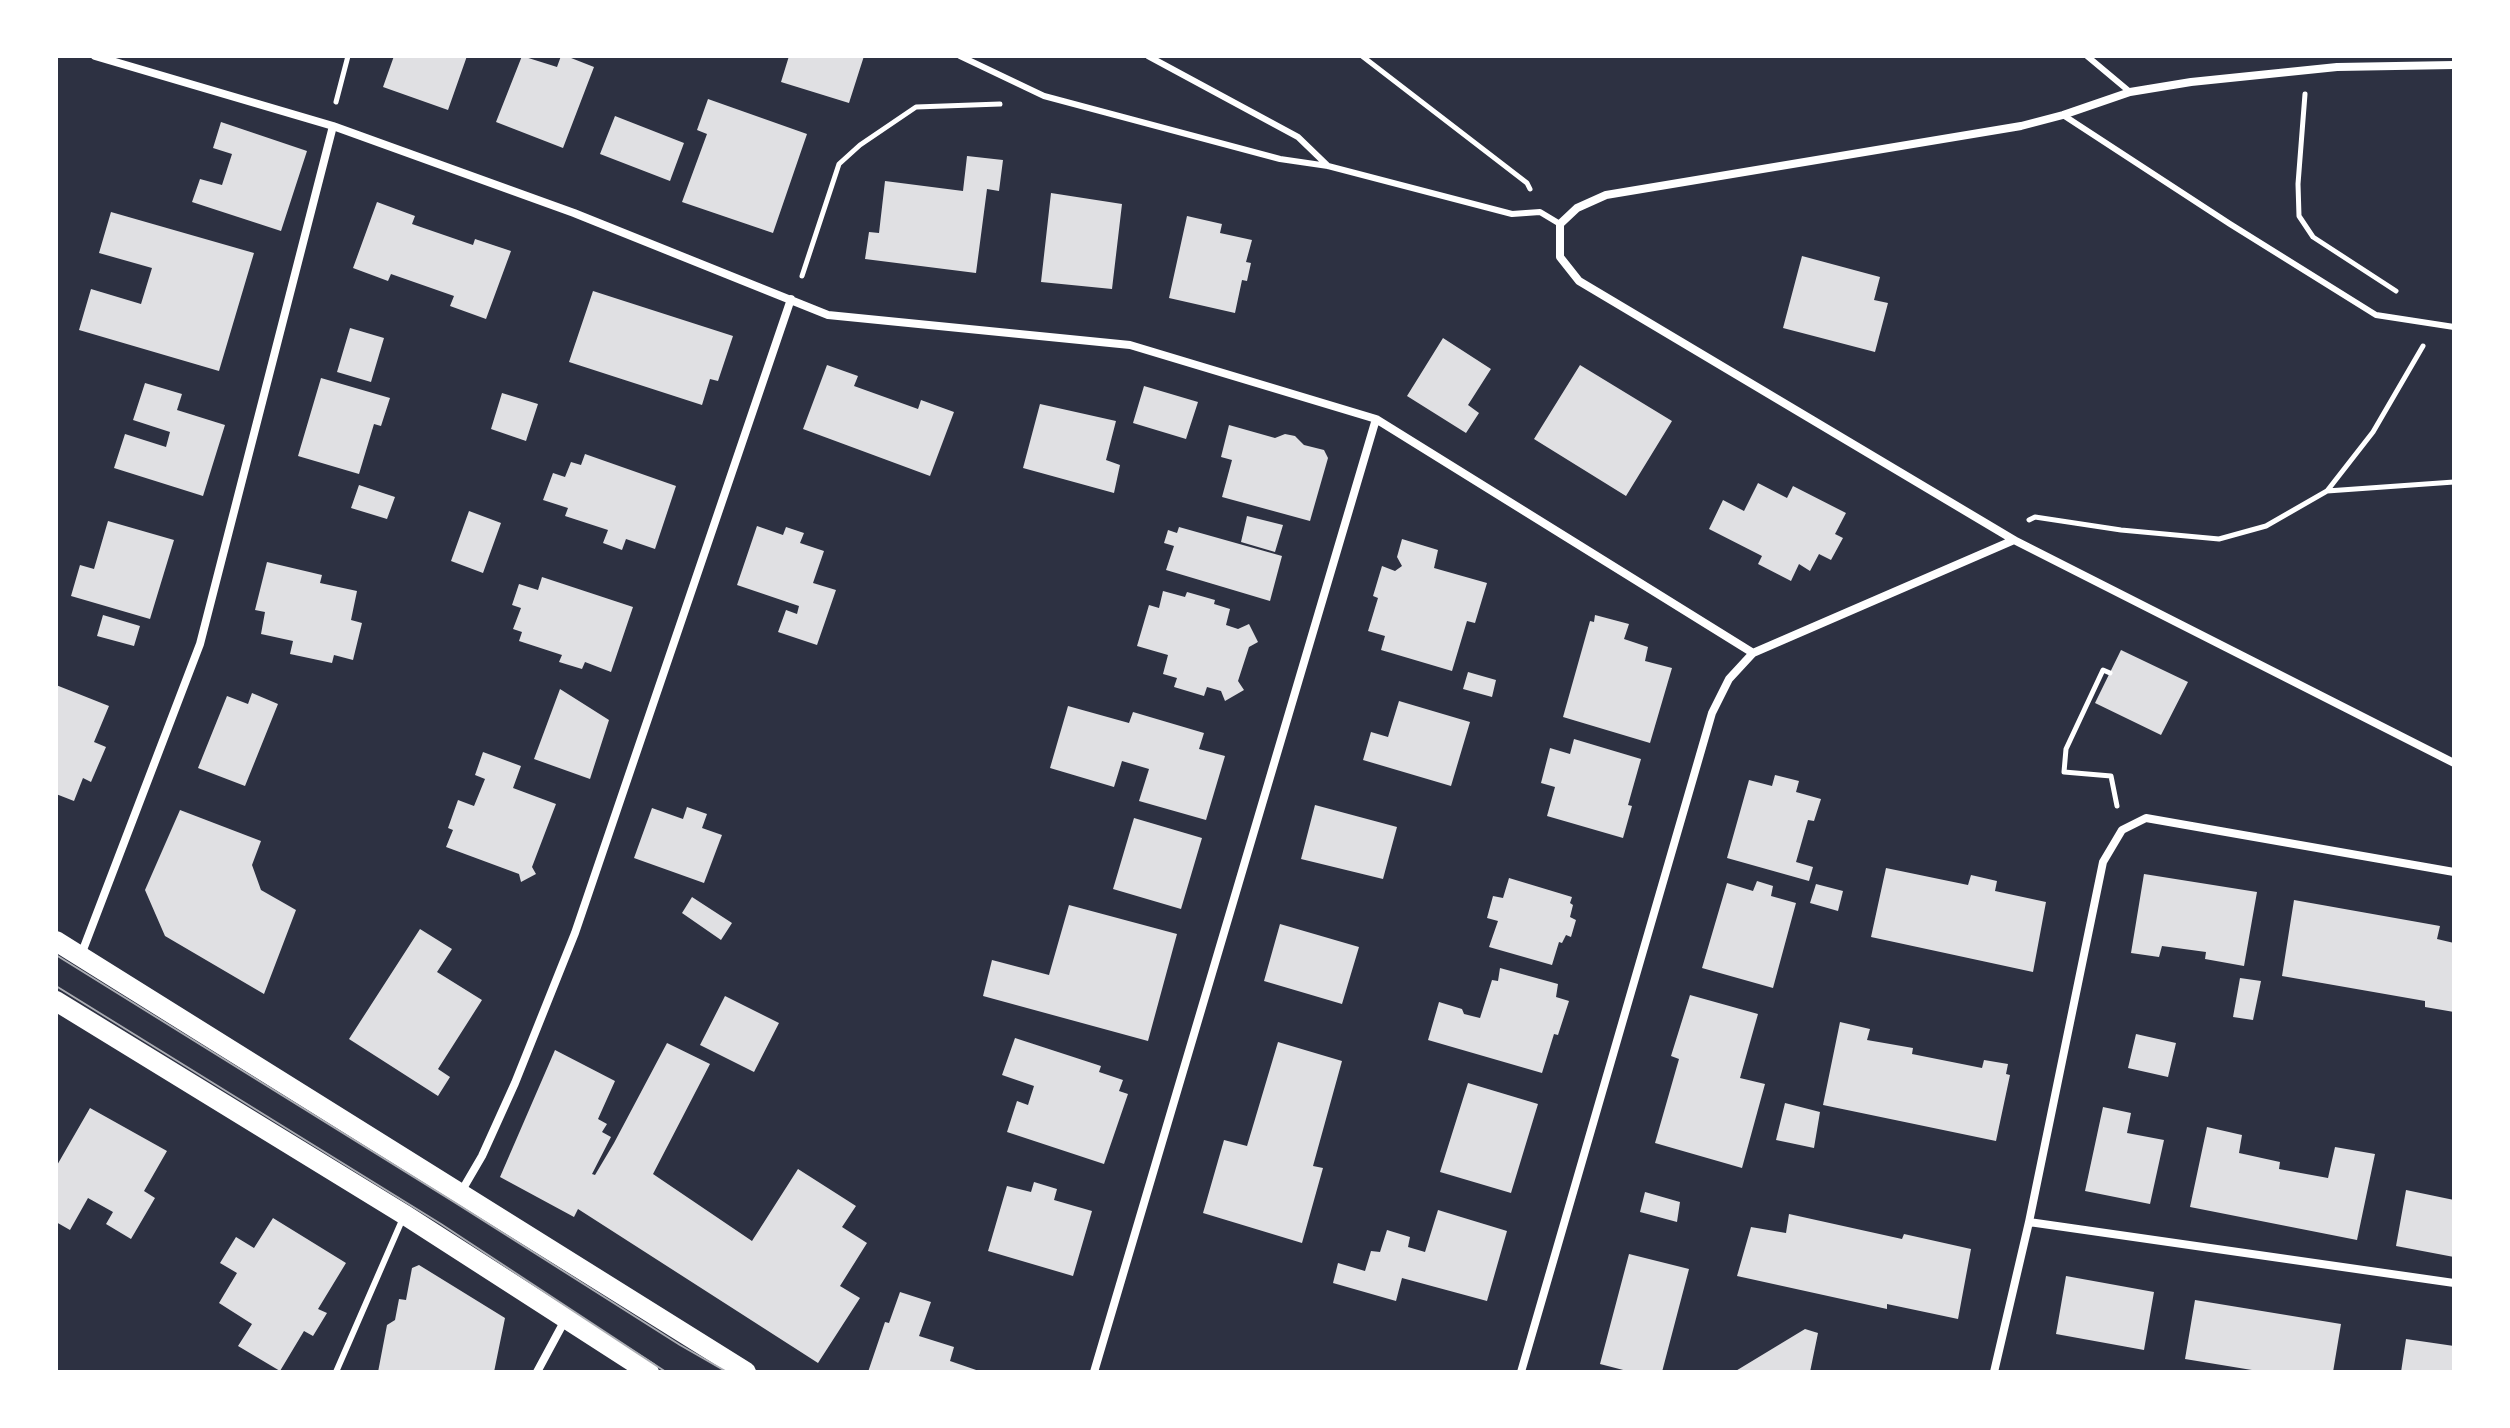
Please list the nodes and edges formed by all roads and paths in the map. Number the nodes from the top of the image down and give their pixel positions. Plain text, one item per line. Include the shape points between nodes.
1 (95, 56) edge
2 (348, 56) edge
3 (960, 56) edge
4 (1148, 56) edge
5 (1362, 56) edge
6 (2087, 56) edge
7 (2454, 65) edge
8 (2307, 69) junction
9 (2130, 92) junction
10 (1044, 96) junction
11 (2063, 115) junction
12 (333, 126) junction
13 (1328, 166) junction
14 (1540, 212) junction
15 (1560, 224) junction
16 (791, 299) junction
17 (2420, 320) junction
18 (2454, 327) edge
19 (2423, 348) dead end
20 (1376, 419) junction
21 (2454, 482) edge
22 (2327, 491) junction
23 (2014, 540) junction
24 (1753, 653) junction
25 (2110, 673) dead end
26 (2454, 763) edge
27 (2122, 830) junction
28 (2454, 872) edge
29 (56, 941) edge
30 (81, 955) junction
31 (56, 1001) edge
32 (461, 1192) junction
33 (405, 1215) junction
34 (2029, 1222) junction
35 (2454, 1283) edge
36 (567, 1317) junction
37 (336, 1372) edge
38 (537, 1372) edge
39 (649, 1372) edge
40 (746, 1372) edge
41 (1094, 1372) edge
42 (1521, 1372) edge
43 (1994, 1372) edge

1 - 12 street
2 - 12 path
3 - 10 lane
4 - 13 lane via 1298,137
5 - 14 path via 1527,183
6 - 9 lane
7 - 8 street
8 - 9 street
8 - 17 path via 2299,216 2313,237 2408,298
9 - 11 street
10 - 13 lane via 1280,159
10 - 16 path via 1002,104 916,107 860,145 839,164
11 - 15 street via 1606,195 1577,208
11 - 17 lane via 2376,315
12 - 16 street
12 - 30 street via 200,644
13 - 14 lane via 1512,214
14 - 15 lane
15 - 23 street via 1560,257 1579,281
16 - 20 street via 828,315 1130,345
16 - 32 street via 575,933 515,1083
17 - 18 lane
19 - 22 path via 2373,432
20 - 24 street
20 - 41 street
21 - 22 path
22 - 23 path via 2266,526 2219,539 2035,517
23 - 24 street
23 - 26 street
24 - 42 street via 1729,679 1712,713
25 - 27 path via 2103,670 2072,735 2064,772 2111,776
27 - 28 street via 2146,818
27 - 34 street via 2103,862
29 - 30 main road
30 - 32 main road
31 - 33 main road
32 - 40 main road
33 - 36 main road
33 - 37 lane
34 - 35 street
34 - 43 street
36 - 38 street
36 - 39 main road

